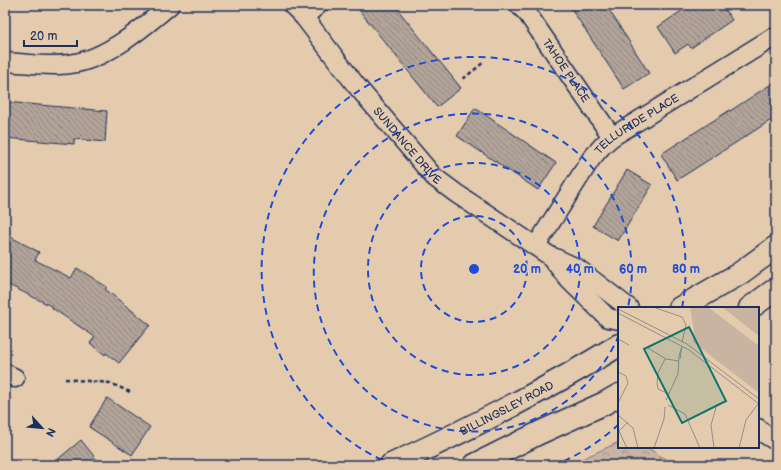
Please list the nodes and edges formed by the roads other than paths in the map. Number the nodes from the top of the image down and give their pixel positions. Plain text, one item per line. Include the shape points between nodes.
1 (170, 5) edge
2 (318, 5) edge
3 (519, 5) edge
4 (298, 11) edge
5 (772, 38) dead end
6 (5, 62) edge
7 (612, 137) junction
8 (536, 246) junction
9 (776, 247) edge
10 (550, 256) junction
11 (776, 289) edge
12 (628, 307) edge
13 (682, 307) edge
14 (751, 307) edge
15 (618, 320) edge
16 (618, 345) edge
17 (618, 396) edge
18 (759, 429) edge
19 (776, 441) edge
20 (391, 465) edge
21 (475, 465) edge

1 - 6 street via 133,34 100,56 86,61 69,64
2 - 4 street
3 - 7 street, TAHOE PLACE
4 - 8 street, SUNDANCE DRIVE via 354,84 434,177
5 - 7 street, TELLURIDE PLACE
7 - 8 street, TELLURIDE PLACE via 591,159
8 - 10 street, SUNDANCE DRIVE
9 - 13 main road via 739,274
10 - 12 street, SUNDANCE DRIVE via 577,268
10 - 15 street, SUNDANCE DRIVE via 569,280 608,318
11 - 14 main road
16 - 20 main road, BILLINGSLEY ROAD via 583,367
17 - 21 main road
18 - 19 street

